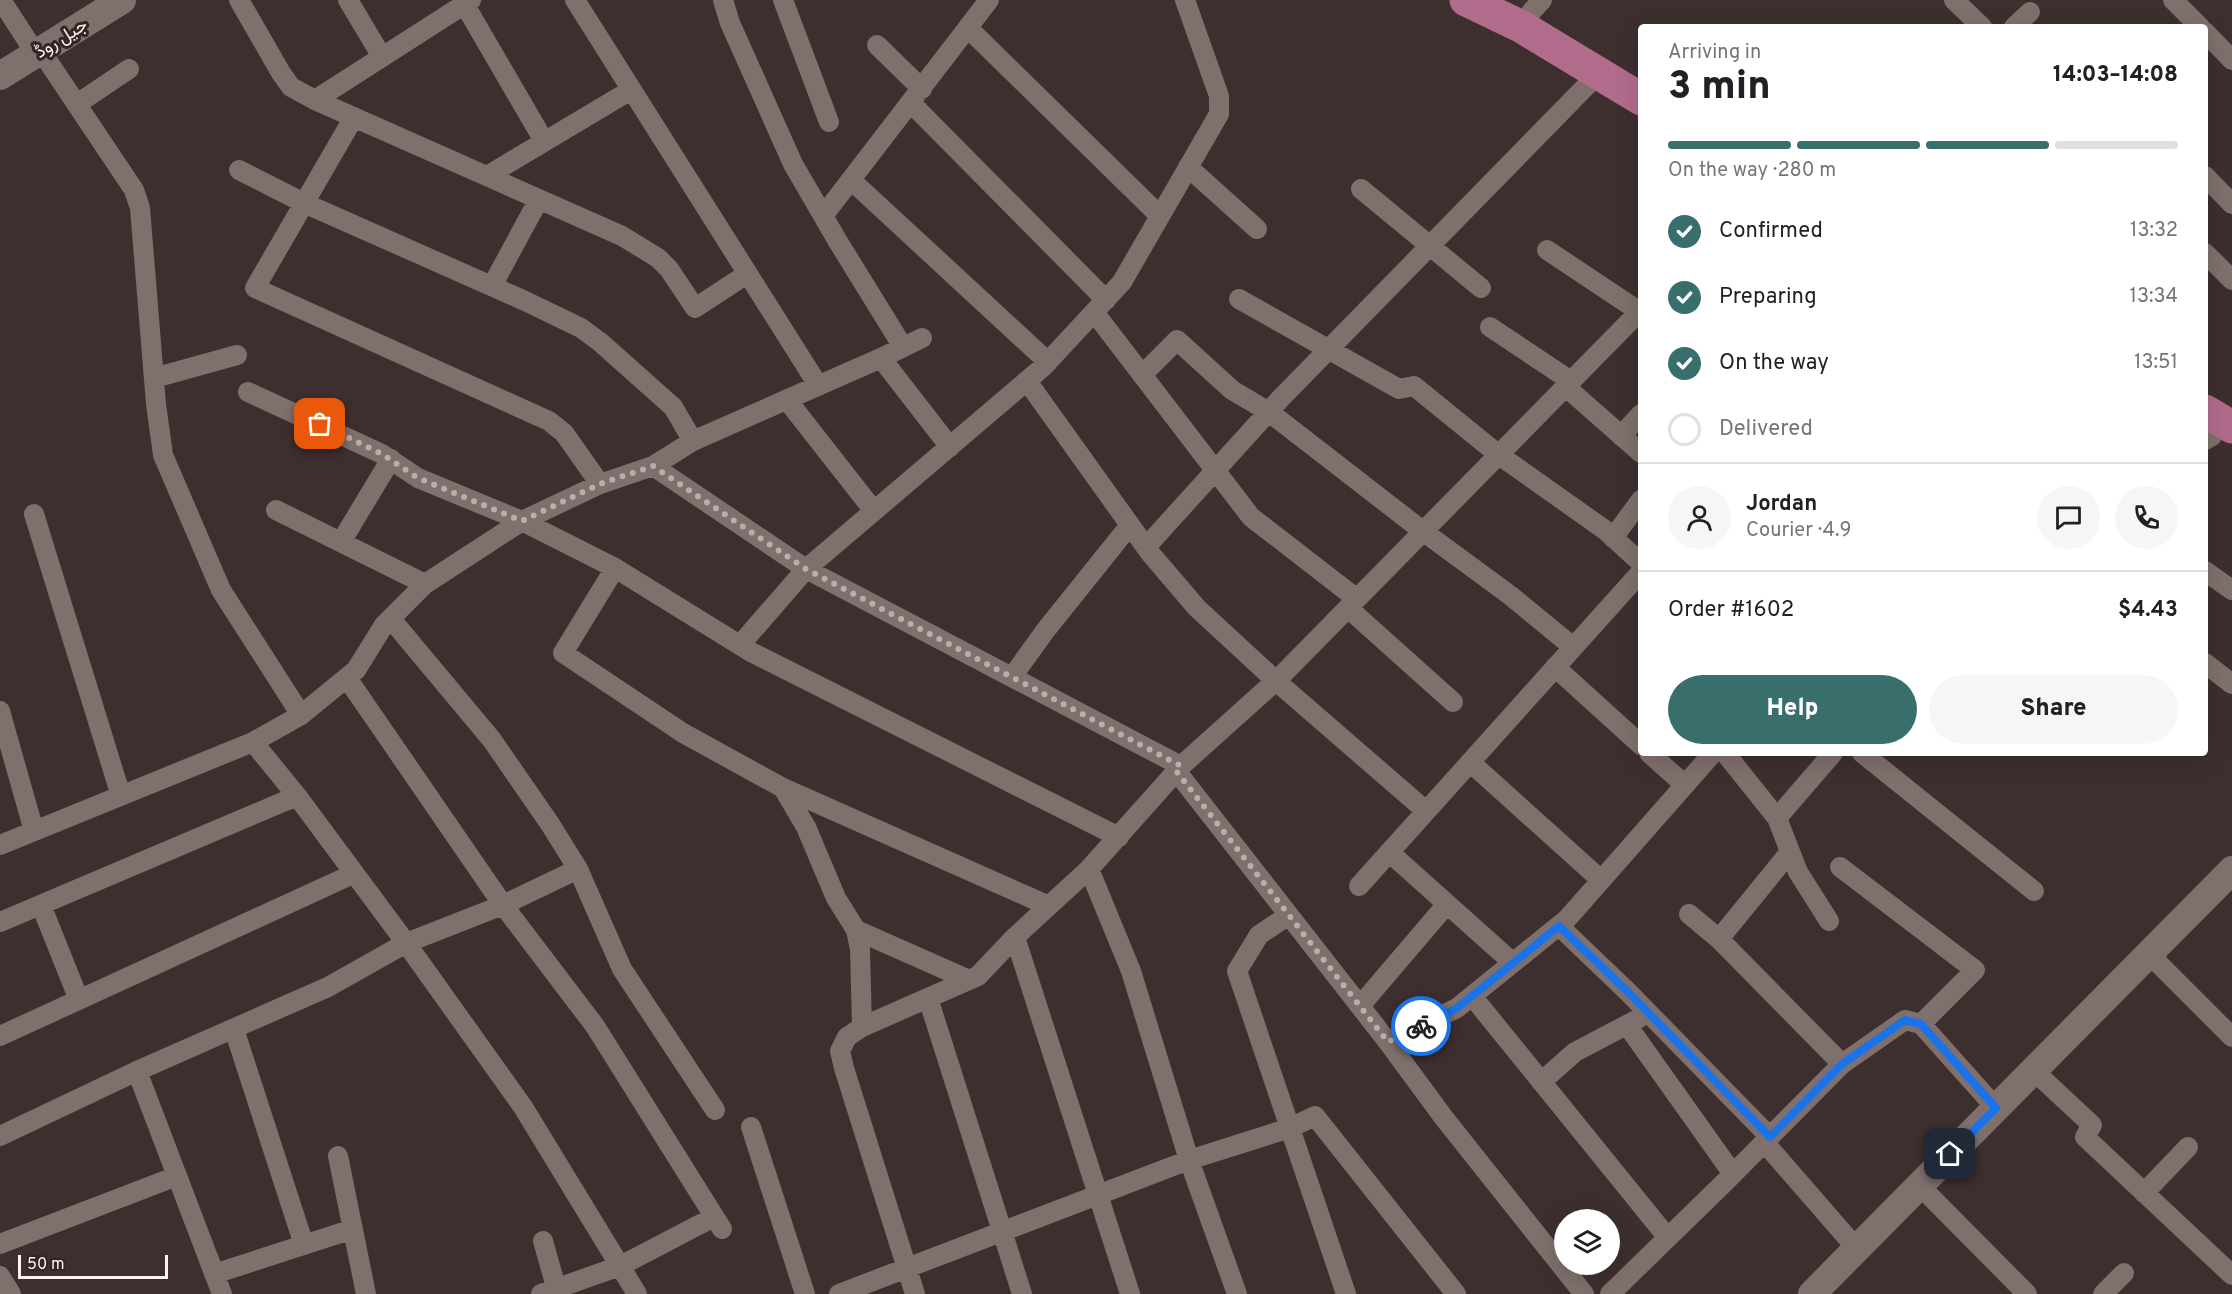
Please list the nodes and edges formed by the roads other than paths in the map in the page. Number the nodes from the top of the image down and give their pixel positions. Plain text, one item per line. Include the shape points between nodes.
1 (1, 0) edge
2 (121, 0) edge
3 (240, 0) edge
4 (348, 0) edge
5 (575, 0) edge
6 (723, 0) edge
7 (783, 0) edge
8 (989, 0) edge
9 (1185, 0) edge
10 (1466, 0) edge
11 (1954, 0) edge
12 (2173, 0) edge
13 (466, 1) edge
14 (1527, 9) edge
15 (2030, 12) dead end
16 (1979, 24) edge
17 (2017, 24) edge
18 (2197, 24) edge
19 (968, 28) junction
20 (2208, 35) edge
21 (877, 45) dead end
22 (39, 52) junction
23 (382, 57) junction
24 (2232, 60) edge
25 (129, 69) dead end
26 (1599, 73) junction
27 (1638, 73) edge
28 (0, 76) edge
29 (631, 90) junction
30 (916, 96) junction
31 (1638, 97) edge
32 (315, 100) junction
33 (77, 104) junction
34 (354, 117) junction
35 (829, 122) dead end
36 (544, 141) junction
37 (1188, 167) junction
38 (239, 170) dead end
39 (487, 176) junction
40 (2208, 179) edge
41 (851, 180) junction
42 (1361, 189) dead end
43 (539, 199) junction
44 (304, 203) junction
45 (2232, 204) edge
46 (823, 216) junction
47 (1160, 216) junction
48 (1257, 229) dead end
49 (1429, 246) junction
50 (1547, 250) dead end
51 (2208, 255) edge
52 (747, 274) junction
53 (2232, 280) edge
54 (492, 286) junction
55 (1481, 288) dead end
56 (1239, 299) dead end
57 (1100, 306) junction
58 (1638, 310) edge
59 (1638, 313) edge
60 (1490, 327) dead end
61 (922, 338) dead end
62 (903, 347) junction
63 (1329, 350) junction
64 (237, 356) dead end
65 (881, 358) junction
66 (1048, 362) junction
67 (1142, 375) junction
68 (153, 378) junction
69 (1027, 381) junction
70 (1569, 384) junction
71 (818, 386) junction
72 (248, 392) dead end
73 (787, 400) junction
74 (1269, 412) junction
75 (1638, 417) edge
76 (1622, 435) junction
77 (693, 441) junction
78 (950, 447) junction
79 (1638, 450) edge
80 (1499, 455) junction
81 (391, 459) junction
82 (653, 466) junction
83 (1215, 471) junction
84 (600, 484) junction
85 (1638, 504) edge
86 (276, 510) dead end
87 (874, 512) junction
88 (34, 514) dead end
89 (522, 521) junction
90 (1131, 525) junction
91 (1424, 531) junction
92 (1613, 538) junction
93 (341, 542) junction
94 (1146, 547) junction
95 (1638, 560) edge
96 (615, 568) junction
97 (806, 569) junction
98 (2208, 573) edge
99 (425, 584) junction
100 (1637, 585) edge
101 (2232, 590) edge
102 (1353, 604) junction
103 (391, 619) junction
104 (740, 645) junction
105 (1573, 647) junction
106 (2208, 665) edge
107 (1555, 667) junction
108 (1012, 677) junction
109 (347, 678) junction
110 (1276, 681) junction
111 (2232, 684) edge
112 (1453, 702) dead end
113 (0, 711) edge
114 (301, 714) junction
115 (253, 742) junction
116 (1638, 743) edge
117 (1652, 756) edge
118 (1710, 756) edge
119 (1727, 756) edge
120 (1830, 756) edge
121 (1866, 756) edge
122 (1470, 762) junction
123 (1179, 769) junction
124 (1684, 785) junction
125 (783, 788) junction
126 (121, 796) junction
127 (297, 796) junction
128 (1426, 812) junction
129 (1777, 818) junction
130 (34, 831) junction
131 (1119, 837) junction
132 (0, 845) edge
133 (1389, 852) junction
134 (1789, 853) junction
135 (1840, 867) dead end
136 (578, 869) junction
137 (1089, 869) junction
138 (2232, 870) edge
139 (353, 874) junction
140 (1601, 880) junction
141 (1359, 886) dead end
142 (2034, 891) dead end
143 (42, 904) junction
144 (1447, 904) junction
145 (503, 905) junction
146 (1049, 906) junction
147 (1689, 914) dead end
148 (1289, 915) junction
149 (1829, 921) dead end
150 (0, 922) edge
151 (1559, 926) junction
152 (856, 930) junction
153 (1015, 937) junction
154 (1719, 939) junction
155 (406, 943) junction
156 (2148, 953) junction
157 (1512, 962) junction
158 (969, 980) junction
159 (1472, 996) junction
160 (928, 998) junction
161 (80, 1000) junction
162 (1360, 1006) junction
163 (1648, 1013) junction
164 (1921, 1024) junction
165 (1627, 1025) junction
166 (862, 1028) junction
167 (234, 1029) junction
168 (0, 1036) edge
169 (2232, 1037) edge
170 (1388, 1042) junction
171 (1842, 1064) junction
172 (2033, 1070) junction
173 (137, 1071) junction
174 (1541, 1082) junction
175 (1996, 1108) junction
176 (715, 1110) dead end
177 (751, 1127) dead end
178 (1290, 1128) junction
179 (0, 1136) edge
180 (1767, 1140) junction
181 (2188, 1147) dead end
182 (338, 1156) dead end
183 (1190, 1160) junction
184 (1733, 1174) junction
185 (177, 1176) junction
186 (1919, 1185) junction
187 (2145, 1193) junction
188 (1097, 1196) junction
189 (353, 1229) junction
190 (1002, 1230) junction
191 (1668, 1238) junction
192 (543, 1241) dead end
193 (0, 1244) edge
194 (304, 1245) junction
195 (1857, 1249) junction
196 (620, 1266) junction
197 (907, 1267) junction
198 (2124, 1273) dead end
199 (214, 1274) junction
200 (2232, 1275) edge
201 (0, 1276) edge
202 (552, 1292) edge
203 (1815, 1293) edge
204 (10, 1294) edge
205 (222, 1294) edge
206 (366, 1294) edge
207 (637, 1294) edge
208 (805, 1294) edge
209 (839, 1294) edge
210 (915, 1294) edge
211 (1022, 1294) edge
212 (1130, 1294) edge
213 (1237, 1294) edge
214 (1346, 1294) edge
215 (1456, 1294) edge
216 (1584, 1294) edge
217 (1610, 1294) edge
218 (2027, 1294) edge
219 (2103, 1294) edge

1 - 22 street
2 - 22 street, جیل روڈ
3 - 32 street via 291,87
4 - 23 street
5 - 29 street
6 - 46 street via 793,164
7 - 35 street
8 - 19 street
9 - 37 street via 1219,96 1219,114
10 - 14 highway
11 - 16 street
12 - 18 street
13 - 23 street
13 - 36 street
14 - 26 highway
14 - 27 highway
15 - 17 street
19 - 30 street
19 - 47 street
20 - 24 street
21 - 30 street
22 - 28 street, جیل روڈ
22 - 33 street
23 - 32 street
25 - 33 street
26 - 31 highway
26 - 49 street
29 - 36 street
29 - 52 street
30 - 41 street
30 - 57 street
32 - 34 street
33 - 68 street via 134,190 140,208
34 - 39 street
34 - 44 street
36 - 39 street
37 - 47 street
37 - 48 street
38 - 44 street
39 - 43 street
40 - 45 street
41 - 46 street
41 - 66 street
42 - 49 street
43 - 52 street via 622,236 658,258 695,309
43 - 54 street
44 - 54 street
44 - 84 street via 255,288 530,410 564,433
46 - 62 street
47 - 57 street via 1122,282
49 - 55 street
49 - 63 street
50 - 58 street
51 - 53 street
52 - 71 street
54 - 77 street via 581,328 600,342 673,407
56 - 63 street
57 - 66 street
57 - 67 street
59 - 70 street
60 - 70 street
61 - 62 street
62 - 65 street
63 - 74 street
63 - 80 street via 1399,389 1414,386
64 - 68 street
65 - 71 street
65 - 78 street
66 - 69 street
67 - 74 street via 1177,340 1232,390
67 - 83 street
68 - 114 street via 163,455 221,590
69 - 78 street
69 - 90 street
70 - 76 street
70 - 80 street
71 - 73 street
72 - 81 street
73 - 77 street
73 - 87 street
74 - 83 street
74 - 91 street
75 - 76 street
76 - 79 street
77 - 82 street
78 - 87 street
80 - 91 street
80 - 92 street
81 - 89 street via 418,478
81 - 93 street
82 - 84 street
82 - 97 street
83 - 94 street
83 - 102 street via 1251,517
84 - 89 street
85 - 92 street
86 - 93 street
87 - 97 street
88 - 126 street
89 - 96 street
89 - 99 street
90 - 94 street
90 - 108 street
91 - 102 street
91 - 105 street
92 - 95 street
93 - 99 street
94 - 110 street via 1197,608
96 - 104 street
96 - 125 street via 563,653 683,733
97 - 104 street
97 - 108 street
98 - 101 street
99 - 103 street
100 - 105 street
102 - 110 street
102 - 112 street
103 - 109 street
103 - 136 street via 492,740
104 - 131 street
105 - 107 street
106 - 111 street
107 - 116 street
107 - 122 street
108 - 123 street
109 - 114 street
109 - 145 street
110 - 123 street
110 - 128 street
113 - 130 street
114 - 115 street
115 - 126 street
115 - 127 street
117 - 124 street
118 - 124 street
119 - 129 street
120 - 129 street
121 - 142 street
122 - 128 street
122 - 140 street
123 - 131 street
123 - 148 street
124 - 140 street
125 - 146 street
125 - 152 street via 806,827 836,898
126 - 130 street
127 - 139 street
127 - 143 street
128 - 133 street
129 - 134 street
130 - 132 street
131 - 137 street
133 - 141 street
133 - 144 street
134 - 149 street
134 - 154 street
135 - 164 street via 1975,970
136 - 145 street
136 - 176 street via 622,969
137 - 146 street
137 - 183 street via 1131,971
138 - 156 street
139 - 155 street
139 - 161 street
140 - 151 street
143 - 150 street
143 - 161 street
144 - 157 street
144 - 162 street
145 - 155 street
145 - 196 street via 595,1026 718,1223
146 - 153 street
147 - 154 street
148 - 162 street
148 - 178 street via 1259,935 1237,971
151 - 157 street
151 - 163 street
152 - 158 street
152 - 166 street
153 - 158 street via 978,976
153 - 188 street
154 - 171 street
155 - 167 street via 328,987
155 - 196 street via 523,1107
156 - 169 street
156 - 172 street
157 - 159 street
158 - 160 street
159 - 170 street via 1457,1008
159 - 174 street
160 - 166 street
160 - 190 street
161 - 168 street
162 - 170 street
163 - 165 street
163 - 180 street
164 - 171 street via 1905,1020
164 - 175 street
165 - 174 street via 1575,1052
165 - 184 street
166 - 197 street via 847,1037 840,1051
167 - 173 street
167 - 194 street
170 - 216 street
171 - 180 street
172 - 175 street
172 - 187 street via 2092,1125 2085,1137
173 - 179 street
173 - 185 street
174 - 191 street
175 - 186 street
177 - 208 street
178 - 183 street
178 - 214 street
178 - 215 street via 1315,1116
180 - 184 street
180 - 195 street
181 - 187 street
182 - 189 street
183 - 188 street
183 - 213 street
184 - 191 street
185 - 193 street
185 - 199 street
186 - 195 street
186 - 218 street
187 - 200 street
188 - 190 street
188 - 212 street
189 - 194 street
189 - 206 street
190 - 197 street
190 - 211 street
191 - 217 street
192 - 202 street
194 - 199 street
195 - 203 street
196 - 202 street
196 - 207 street
197 - 209 street
197 - 210 street
198 - 219 street
199 - 205 street
201 - 204 street

